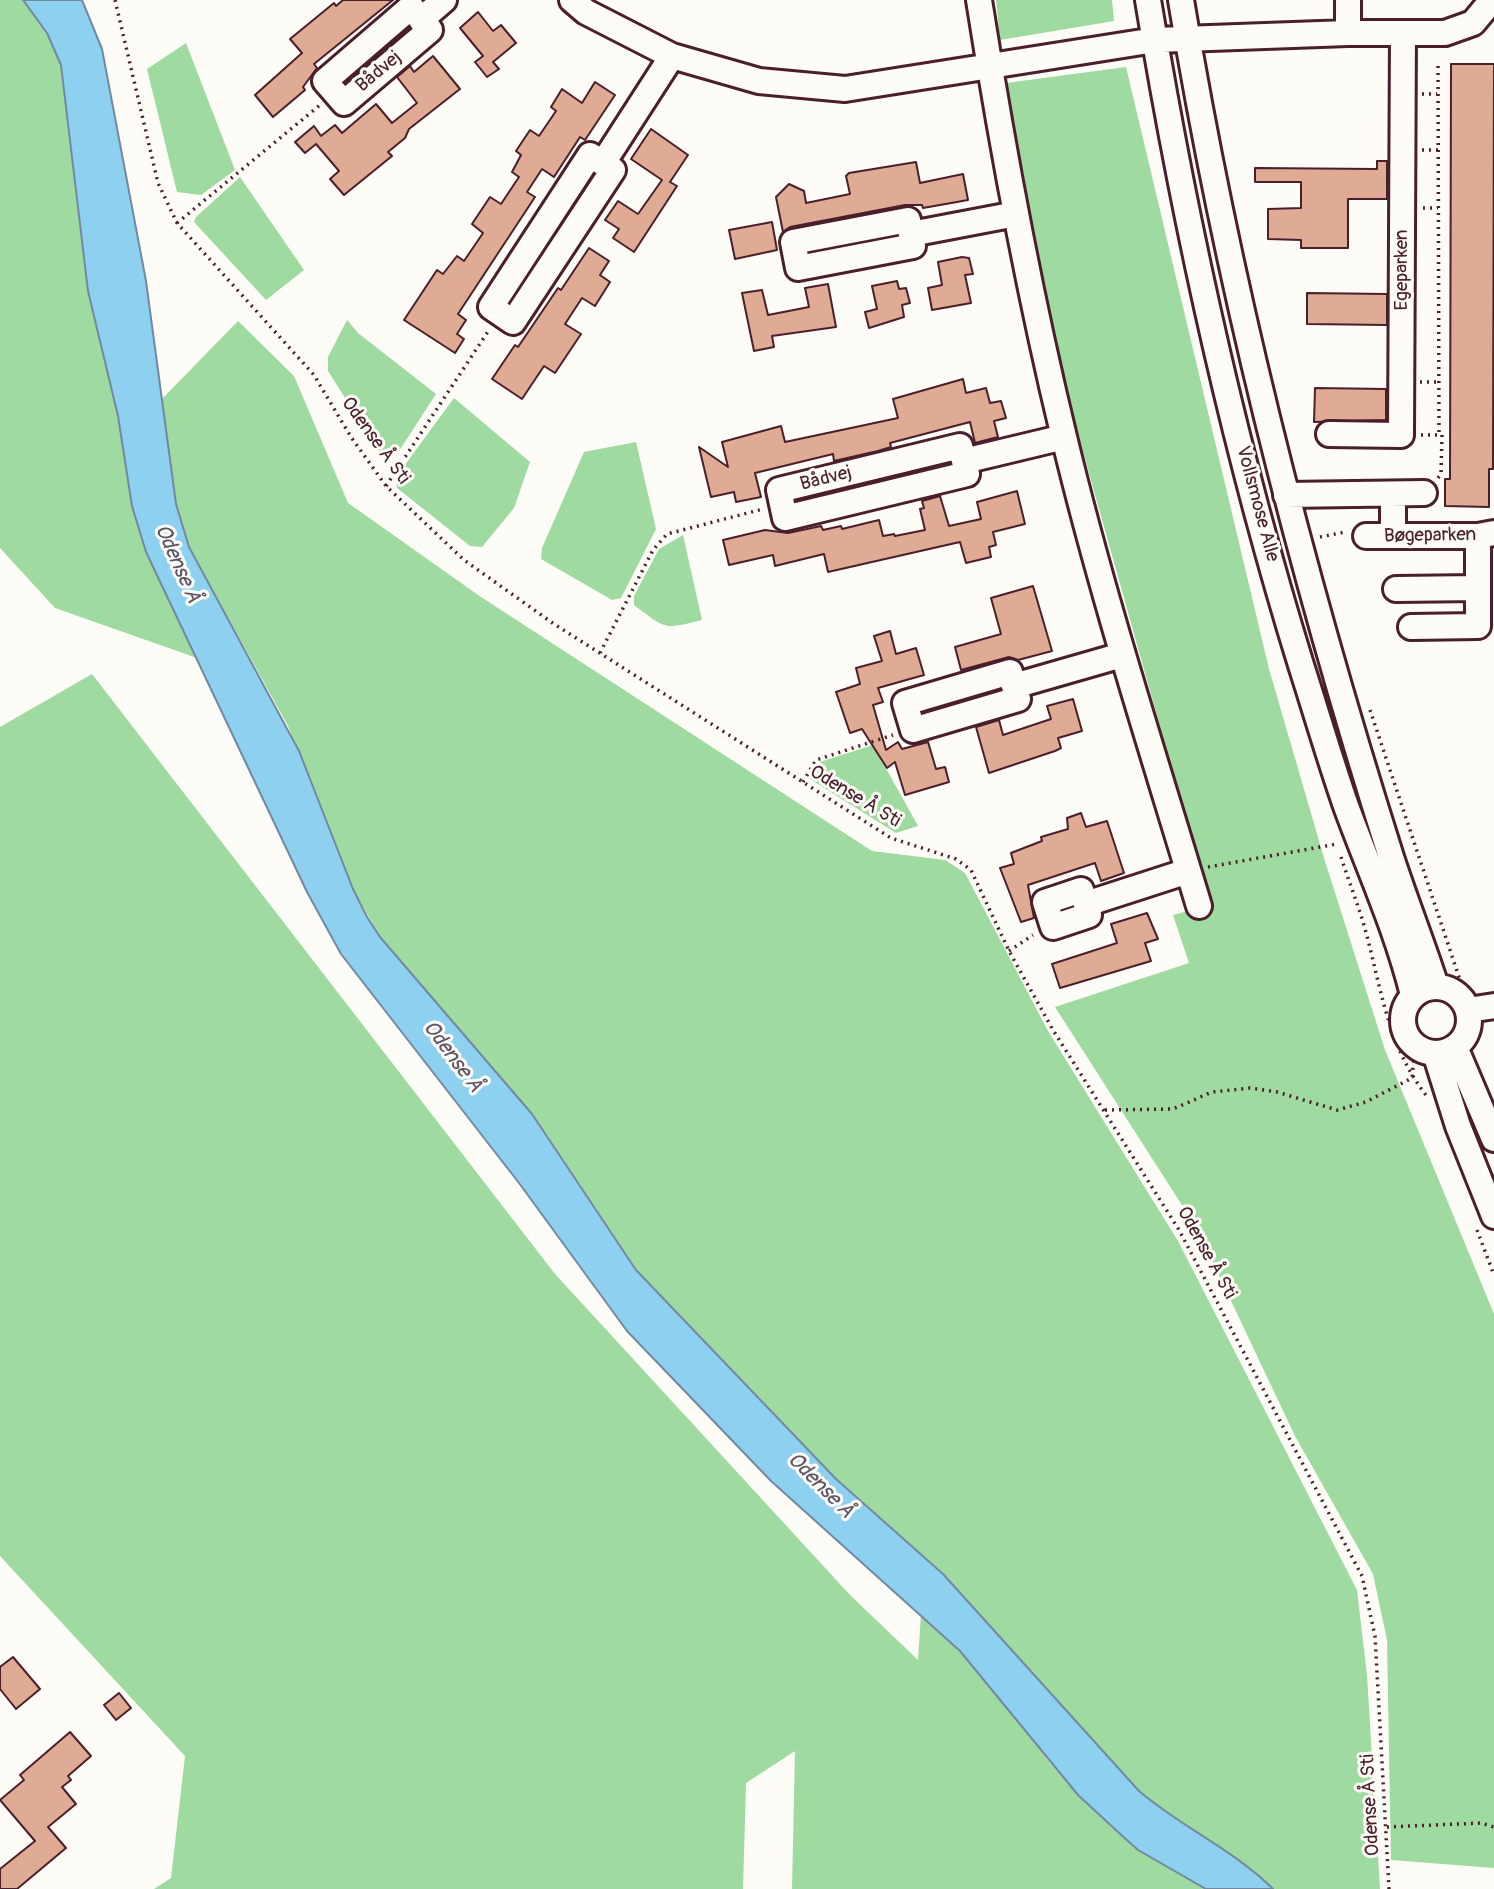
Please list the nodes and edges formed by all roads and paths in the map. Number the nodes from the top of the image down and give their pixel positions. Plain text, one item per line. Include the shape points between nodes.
1 (115, 0) edge
2 (444, 0) edge
3 (572, 0) edge
4 (979, 0) edge
5 (1148, 0) edge
6 (1181, 0) edge
7 (1348, 0) edge
8 (1492, 0) edge
9 (1348, 33) junction
10 (1403, 33) junction
11 (1188, 38) junction
12 (1155, 40) junction
13 (672, 56) junction
14 (1438, 61) dead end
15 (989, 65) junction
16 (335, 93) joint
17 (1016, 214) junction
18 (177, 223) junction
19 (911, 234) dead end
20 (500, 313) joint
21 (1329, 434) dead end
22 (1401, 435) junction
23 (1439, 435) junction
24 (1064, 437) junction
25 (1441, 474) dead end
26 (386, 486) junction
27 (1424, 493) dead end
28 (1394, 494) junction
29 (1286, 495) junction
30 (782, 504) joint
31 (1486, 535) edge
32 (1366, 536) joint
33 (1393, 536) junction
34 (1320, 537) dead end
35 (1478, 588) junction
36 (1396, 589) dead end
37 (1411, 627) dead end
38 (600, 653) junction
39 (1122, 654) junction
40 (913, 730) joint
41 (803, 782) junction
42 (1337, 844) dead end
43 (1188, 871) junction
44 (1199, 906) dead end
45 (1053, 927) joint
46 (1009, 951) junction
47 (1436, 986) junction
48 (1413, 995) junction
49 (1494, 1006) edge
50 (1468, 1010) junction
51 (1435, 1049) junction
52 (1105, 1110) junction
53 (1494, 1139) edge
54 (1494, 1216) edge
55 (1387, 1827) junction
56 (1494, 1827) edge
57 (1389, 1889) edge

1 - 18 path, Odense Å Sti via 158,183
2 - 16 street, Bådvej via 421,19 411,7 325,80
3 - 13 street via 586,12
4 - 15 street
5 - 12 street, Vollsmose Alle
6 - 11 street, Vollsmose Alle
7 - 9 street
8 - 10 street via 1481,16 1464,28
9 - 10 street
9 - 11 street
10 - 22 street, Egeparken
11 - 12 street
11 - 29 street, Vollsmose Alle via 1241,313
12 - 15 street
12 - 48 street, Vollsmose Alle via 1210,319 1262,528 1335,772
13 - 15 street via 759,81 845,89
13 - 20 street via 603,163 590,155 491,307
14 - 23 path
15 - 17 street
16 - 18 path
17 - 19 street
17 - 24 street
18 - 26 path, Odense Å Sti via 314,375
20 - 26 path
21 - 22 street
22 - 23 path
23 - 25 path
24 - 30 street, Bådvej via 964,461 967,474 798,515 785,518
24 - 39 street
26 - 38 path, Odense Å Sti via 464,560
27 - 28 street
28 - 29 street
28 - 33 street
29 - 47 street, Vollsmose Alle via 1391,857
30 - 38 path via 667,534 653,550
31 - 33 street, Bøgeparken
31 - 35 street
32 - 33 street, Bøgeparken
32 - 34 path via 1331,532
35 - 36 street
35 - 37 street via 1478,626
38 - 41 path, Odense Å Sti
39 - 40 street via 1014,686 1018,699
39 - 43 street
40 - 41 path via 816,760
41 - 46 path, Odense Å Sti via 891,838 956,859 971,870
42 - 43 path
43 - 44 street
43 - 45 street via 1086,904 1089,915
45 - 46 path via 1026,937
46 - 52 path, Odense Å Sti
47 - 48 street
47 - 50 street via 1461,998
48 - 51 street via 1402,1016 1408,1038
49 - 50 street
50 - 51 street via 1467,1031
51 - 52 path via 1412,1078 1366,1102 1337,1110 1250,1088 1212,1092 1173,1109
51 - 53 street
51 - 54 street via 1458,1126
52 - 55 path, Odense Å Sti via 1179,1230 1362,1576 1375,1636
55 - 56 path via 1481,1823
55 - 57 path, Odense Å Sti

